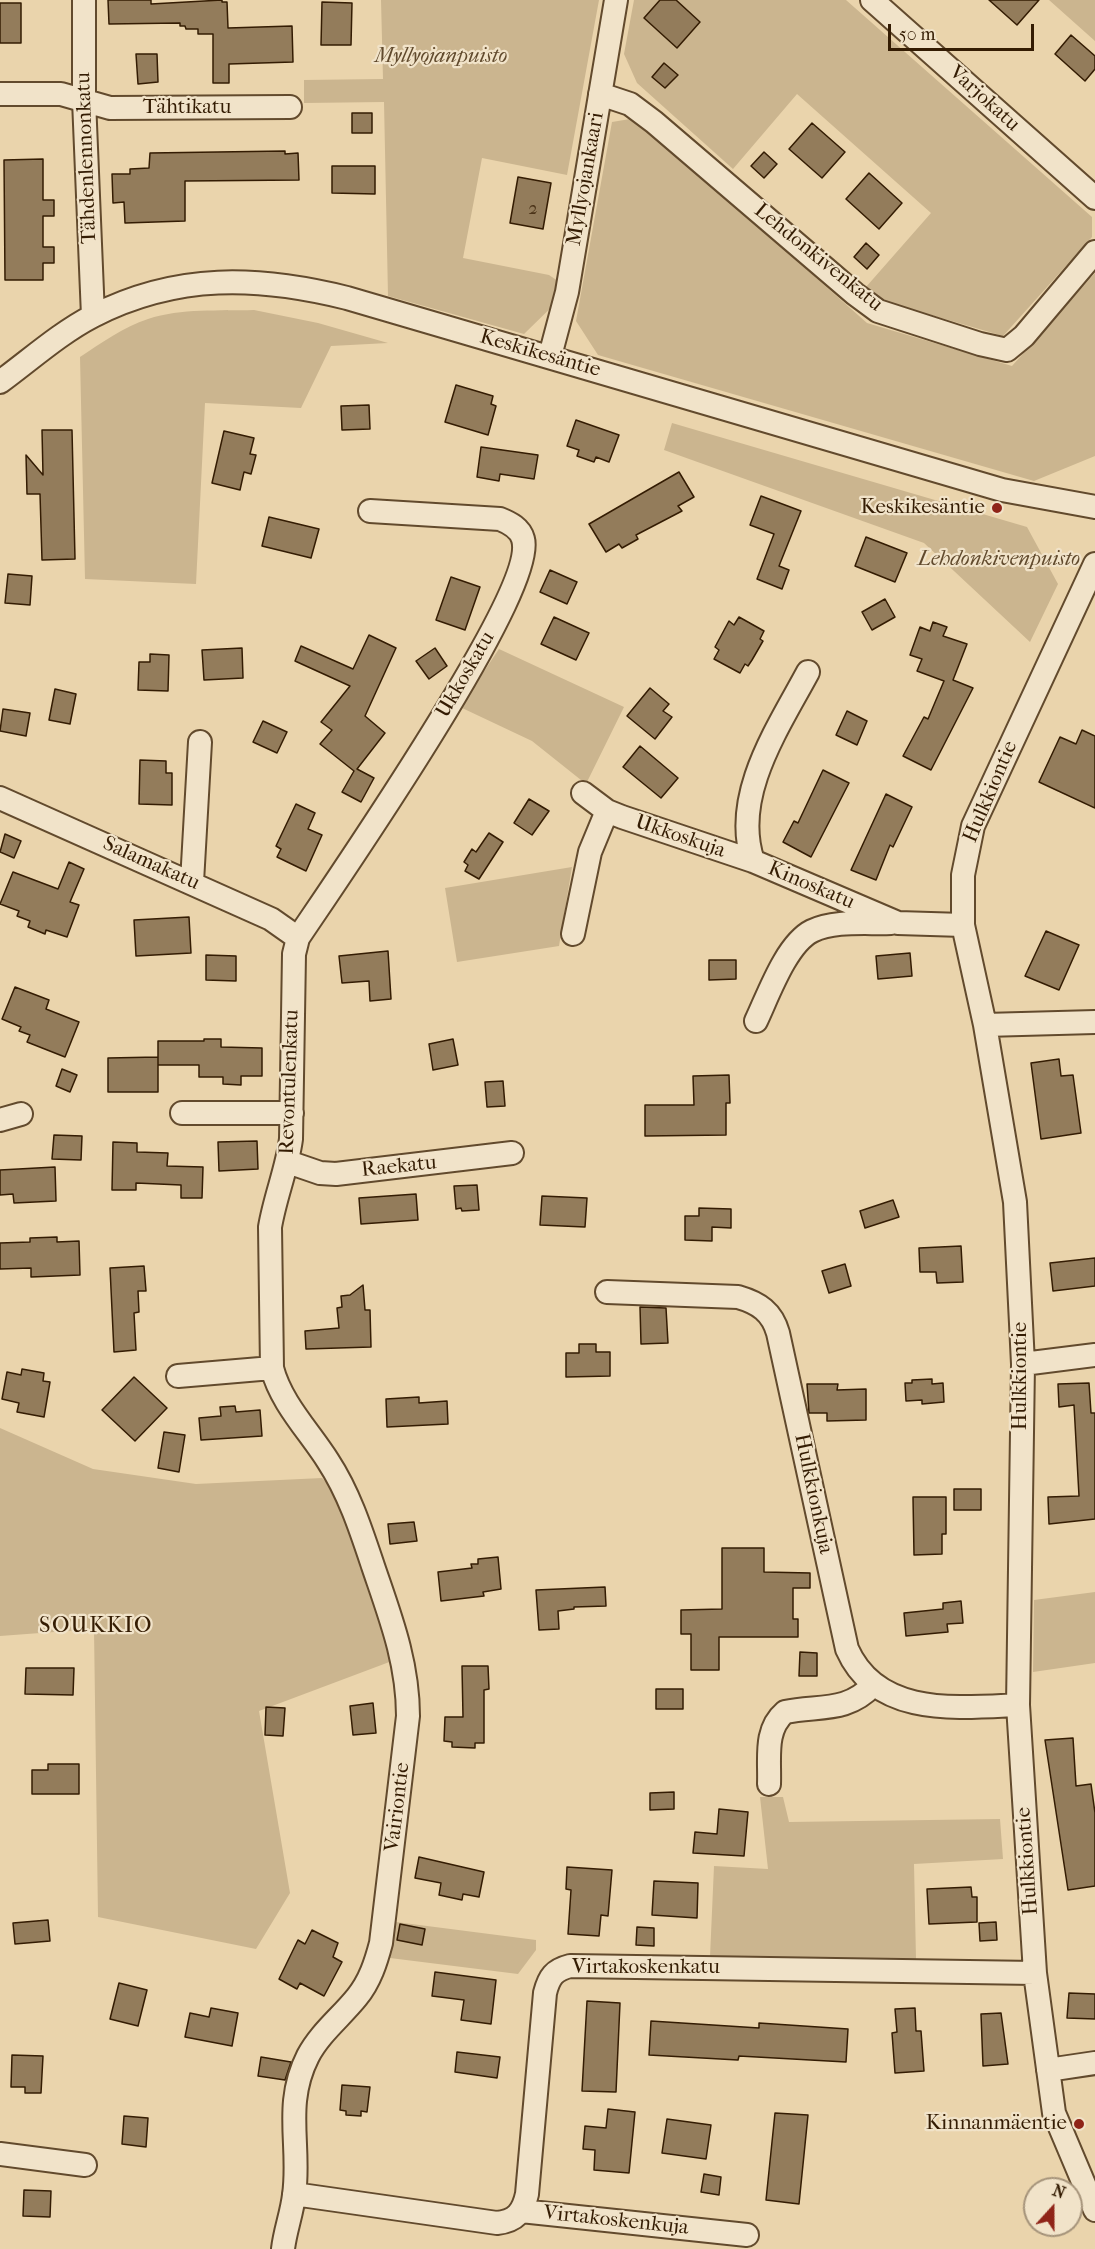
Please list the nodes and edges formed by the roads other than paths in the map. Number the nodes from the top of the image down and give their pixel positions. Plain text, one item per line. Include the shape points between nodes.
1 (84, 0) edge
2 (616, 0) edge
3 (872, 0) edge
4 (0, 94) edge
5 (600, 94) junction
6 (84, 100) junction
7 (290, 107) dead end
8 (1095, 198) edge
9 (1095, 252) edge
10 (93, 316) junction
11 (550, 356) junction
12 (0, 382) edge
13 (1095, 507) edge
14 (370, 511) dead end
15 (1095, 564) edge
16 (808, 672) dead end
17 (200, 742) dead end
18 (583, 793) dead end
19 (0, 798) edge
20 (607, 811) junction
21 (753, 861) junction
22 (192, 882) junction
23 (898, 923) junction
24 (963, 925) junction
25 (573, 934) dead end
26 (298, 938) junction
27 (756, 1022) dead end
28 (1095, 1022) edge
29 (985, 1025) junction
30 (182, 1113) dead end
31 (292, 1113) junction
32 (513, 1153) dead end
33 (288, 1162) junction
34 (607, 1292) dead end
35 (1095, 1355) edge
36 (1023, 1364) junction
37 (272, 1368) junction
38 (178, 1376) dead end
39 (873, 1685) junction
40 (1018, 1705) junction
41 (770, 1784) dead end
42 (1035, 1973) junction
43 (1095, 2063) edge
44 (1048, 2070) junction
45 (0, 2154) edge
46 (85, 2165) dead end
47 (294, 2194) junction
48 (1095, 2210) edge
49 (521, 2211) junction
50 (747, 2235) dead end
51 (282, 2249) edge

1 - 6 street, Tähdenlennonkatu
2 - 5 street, Myllyojankaari
3 - 8 street, Varjokatu
4 - 6 street, Tähtikatu via 61,94
5 - 9 street, Lehdonkivenkatu via 630,105 654,122 878,311 980,344 1007,350 1024,336
5 - 11 street, Myllyojankaari via 567,292
6 - 7 street, Tähtikatu via 110,108
6 - 10 street, Tähdenlennonkatu
10 - 11 street, Keskikesäntie via 174,288 257,281 347,298
10 - 12 street, Keskikesäntie
11 - 13 street, Keskikesäntie via 1002,490
14 - 26 street, Ukkoskatu via 500,519 519,531 524,550 484,648
15 - 24 street, Hulkkiontie via 972,826 963,875
16 - 21 street, Kinoskatu via 771,740 750,801 747,844
17 - 22 street
18 - 20 street, Ukkoskuja
19 - 22 street, Salamakatu
20 - 21 street, Ukkoskuja
20 - 25 street, Ukkoskuja via 590,852
21 - 23 street, Kinoskatu
22 - 26 street, Salamakatu via 271,919
23 - 24 street, Kinoskatu
23 - 27 street via 831,926 812,931 784,963
24 - 29 street, Hulkkiontie
26 - 31 street, Revontulenkatu via 293,971
28 - 29 street
29 - 36 street, Hulkkiontie via 1015,1202
30 - 31 street
31 - 33 street, Revontulenkatu
32 - 33 street, Raekatu via 336,1174
33 - 37 street, Revontulenkatu via 270,1227
34 - 39 street, Hulkkionkuja via 738,1297 764,1308 774,1320 847,1649 861,1676
35 - 36 street
36 - 40 street, Hulkkiontie
37 - 38 street
37 - 47 street, Vairiontie via 286,1400 329,1462 350,1504 400,1646 408,1693 381,1943 359,1995 318,2041 301,2073 294,2112
39 - 40 street, Hulkkionkuja via 903,1699 940,1707
39 - 41 street via 849,1703 785,1712 777,1719 770,1737
40 - 42 street, Hulkkiontie
42 - 44 street, Hulkkiontie
42 - 49 street, Virtakoskenkatu via 570,1966 560,1969 552,1974 545,1993 527,2194
43 - 44 street
44 - 48 street, Hulkkiontie via 1054,2113
45 - 46 street
47 - 49 street via 497,2223 508,2222
47 - 51 street, Vairiontie
49 - 50 street, Virtakoskenkuja

